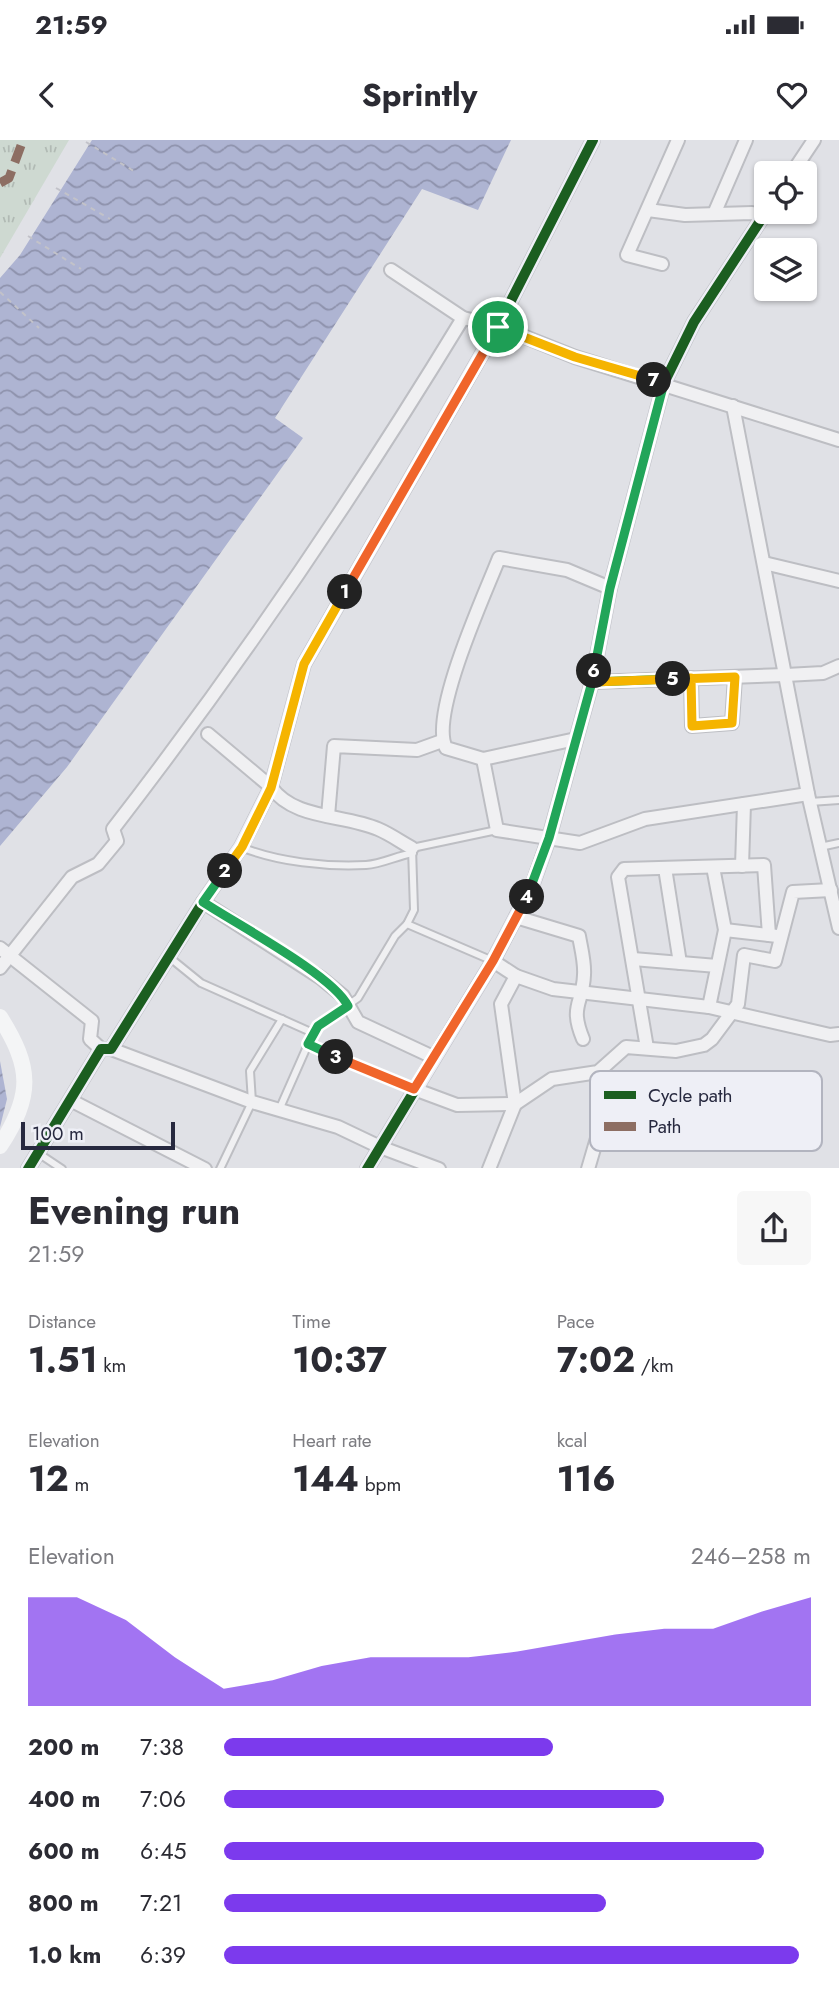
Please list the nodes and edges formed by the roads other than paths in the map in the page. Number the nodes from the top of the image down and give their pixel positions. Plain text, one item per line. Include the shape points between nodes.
1 (593, 140) edge
2 (678, 140) edge
3 (746, 140) edge
4 (814, 140) edge
5 (800, 161) edge
6 (648, 210) junction
7 (754, 213) edge
8 (714, 214) junction
9 (758, 224) edge
10 (662, 264) dead end
11 (391, 270) dead end
12 (463, 318) junction
13 (498, 327) junction
14 (664, 383) junction
15 (733, 406) junction
16 (839, 440) edge
17 (764, 563) junction
18 (839, 581) edge
19 (610, 588) junction
20 (839, 666) edge
21 (786, 675) junction
22 (735, 677) junction
23 (691, 678) junction
24 (592, 682) junction
25 (208, 734) dead end
26 (576, 738) junction
27 (442, 741) junction
28 (483, 759) junction
29 (271, 788) junction
30 (809, 798) junction
31 (839, 800) edge
32 (744, 804) junction
33 (328, 816) junction
34 (497, 830) junction
35 (549, 838) junction
36 (839, 844) edge
37 (242, 847) junction
38 (819, 848) junction
39 (413, 850) junction
40 (742, 866) junction
41 (713, 867) junction
42 (665, 868) junction
43 (835, 890) edge
44 (203, 902) junction
45 (516, 916) junction
46 (407, 924) junction
47 (839, 928) edge
48 (724, 930) junction
49 (775, 936) junction
50 (5, 952) edge
51 (169, 957) junction
52 (633, 959) junction
53 (493, 961) junction
54 (680, 963) junction
55 (717, 966) junction
56 (0, 968) edge
57 (516, 976) junction
58 (580, 992) junction
59 (640, 999) junction
60 (348, 1006) junction
61 (709, 1007) junction
62 (731, 1011) junction
63 (0, 1017) edge
64 (282, 1019) junction
65 (313, 1033) junction
66 (839, 1034) edge
67 (583, 1039) dead end
68 (308, 1044) junction
69 (647, 1048) junction
70 (106, 1049) junction
71 (433, 1056) junction
72 (599, 1071) edge
73 (590, 1073) edge
74 (414, 1089) junction
75 (72, 1101) junction
76 (252, 1102) junction
77 (515, 1104) junction
78 (279, 1110) junction
79 (0, 1146) edge
80 (380, 1147) junction
81 (593, 1151) edge
82 (38, 1153) junction
83 (28, 1168) edge
84 (62, 1168) edge
85 (205, 1168) edge
86 (220, 1168) edge
87 (367, 1168) edge
88 (434, 1168) edge
89 (489, 1168) edge
90 (588, 1168) edge

1 - 13 street
2 - 6 street
3 - 8 street
4 - 5 street
6 - 8 street
6 - 10 street via 627,255
7 - 8 street
9 - 14 street via 694,322
11 - 12 street
12 - 13 street
12 - 50 street via 387,442 113,829 117,841 97,864 72,877
13 - 14 street via 575,357
13 - 29 street via 304,664
14 - 15 street
14 - 19 street
15 - 16 street
15 - 17 street
17 - 18 street
17 - 21 street
19 - 24 street
19 - 27 street via 567,570 499,558 454,673
20 - 21 street via 823,673
21 - 22 street
21 - 30 street
22 - 23 street
22 - 23 street via 732,723 692,726
23 - 24 street
24 - 26 street
25 - 29 street
26 - 28 street
26 - 35 street
27 - 28 street via 446,748
27 - 33 street via 417,750 334,746
28 - 34 street
29 - 33 street via 278,798 304,811
29 - 37 street
30 - 31 lane
30 - 32 street
30 - 38 street
32 - 35 street via 645,819 580,843
32 - 40 street
33 - 39 street via 377,828
34 - 35 street
34 - 39 lane
35 - 45 street via 533,886
36 - 38 lane
37 - 39 lane via 300,861 366,864
37 - 44 street
38 - 43 street
39 - 46 lane via 414,910
40 - 41 street
40 - 49 street via 764,865
41 - 42 street
41 - 48 street
42 - 52 street via 624,869 618,877
42 - 54 street
43 - 47 street
43 - 49 street via 793,892
44 - 51 street
44 - 60 street via 321,978
45 - 53 street
45 - 58 street via 579,936 584,975
46 - 53 lane
46 - 60 lane via 358,999
48 - 49 street
48 - 55 street
49 - 62 street via 775,961 744,956 737,1004
50 - 56 street
50 - 70 street via 92,1021 90,1039
51 - 64 lane via 201,983
51 - 70 street
52 - 54 street
52 - 59 street
53 - 57 street
53 - 71 street
54 - 55 street
55 - 61 street
57 - 58 street via 553,989
57 - 77 street via 501,1004
58 - 59 street
58 - 67 street via 576,1022
59 - 61 street
59 - 69 street
60 - 65 lane
60 - 71 street via 358,1022
61 - 62 street
62 - 66 street
62 - 69 street via 704,1045 676,1051
63 - 79 street via 18,1045 25,1071 24,1096
64 - 65 lane
64 - 76 lane via 250,1071
65 - 68 lane
68 - 74 lane
68 - 78 lane
69 - 72 street via 626,1046
70 - 75 street
70 - 76 street
71 - 74 street
73 - 77 street via 552,1079
74 - 77 street via 457,1105
74 - 80 street
75 - 82 street
75 - 85 street
76 - 78 street
76 - 86 lane
77 - 89 street
78 - 80 street via 338,1127
80 - 87 street
80 - 88 street
81 - 90 street
82 - 83 street
82 - 84 lane

